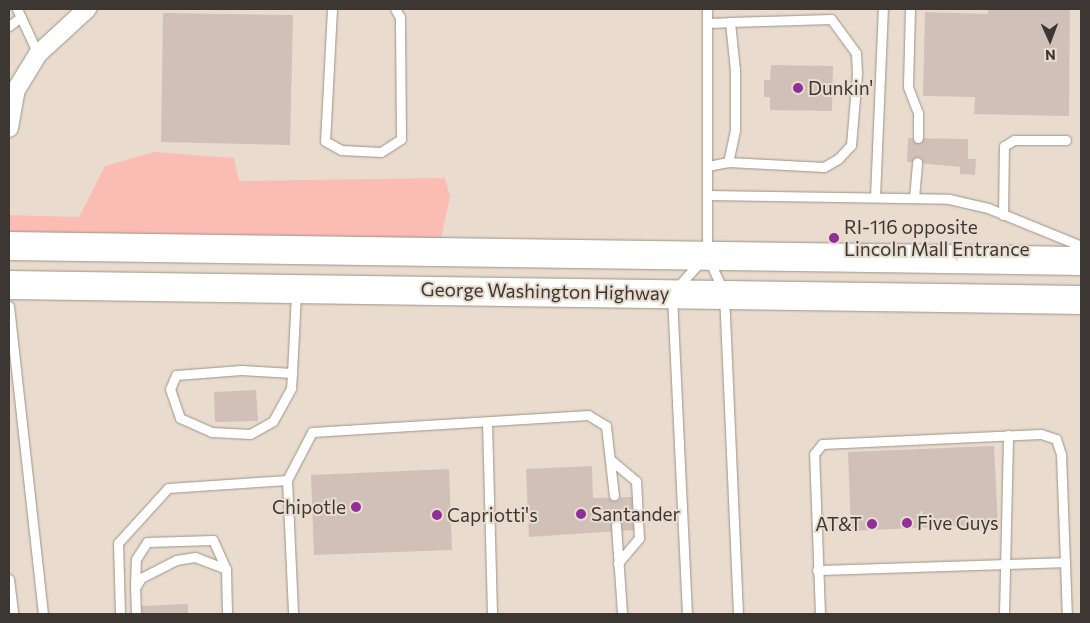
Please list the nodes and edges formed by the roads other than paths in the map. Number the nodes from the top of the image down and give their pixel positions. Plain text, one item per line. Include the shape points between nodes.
1 (87, 9) edge
2 (332, 9) edge
3 (395, 9) edge
4 (707, 9) edge
5 (883, 9) edge
6 (910, 9) edge
7 (19, 13) edge
8 (730, 22) junction
9 (707, 23) junction
10 (9, 26) edge
11 (38, 54) junction
12 (9, 128) edge
13 (918, 138) dead end
14 (1066, 140) dead end
15 (728, 162) junction
16 (917, 162) dead end
17 (708, 166) junction
18 (708, 195) junction
19 (876, 197) junction
20 (914, 198) junction
21 (1003, 214) junction
22 (9, 246) edge
23 (1081, 246) edge
24 (707, 255) junction
25 (1081, 261) edge
26 (9, 285) edge
27 (296, 288) junction
28 (724, 292) junction
29 (672, 293) junction
30 (1081, 300) edge
31 (9, 306) edge
32 (292, 373) junction
33 (487, 422) junction
34 (1008, 435) junction
35 (612, 461) junction
36 (287, 480) junction
37 (614, 496) dead end
38 (616, 525) dead end
39 (1065, 562) junction
40 (618, 563) junction
41 (1007, 564) junction
42 (226, 569) junction
43 (817, 570) junction
44 (9, 579) edge
45 (135, 588) junction
46 (13, 614) edge
47 (43, 614) edge
48 (120, 614) edge
49 (136, 614) edge
50 (227, 614) edge
51 (293, 614) edge
52 (492, 614) edge
53 (622, 614) edge
54 (687, 614) edge
55 (738, 614) edge
56 (820, 614) edge
57 (1004, 614) edge
58 (1067, 614) edge

1 - 11 street
2 - 3 lane via 325,141 341,150 381,152 401,139 400,17
4 - 9 lane
5 - 19 lane
6 - 13 lane via 908,87 918,113
7 - 10 lane
7 - 11 lane
8 - 9 lane
8 - 15 lane via 735,130
8 - 15 lane via 831,19 856,53 851,145 838,159 824,167
9 - 17 lane
11 - 12 street via 16,90
14 - 21 lane via 1014,140 1004,146
15 - 17 lane
16 - 20 lane
17 - 18 lane
18 - 19 lane
18 - 24 lane
19 - 20 lane
20 - 21 lane via 962,201
21 - 23 lane
22 - 24 main road, George Washington Highway
24 - 25 main road, George Washington Highway
24 - 28 lane
24 - 29 lane
26 - 27 main road, George Washington Highway
27 - 29 main road, George Washington Highway
27 - 32 lane
28 - 29 main road, George Washington Highway
28 - 30 main road, George Washington Highway
28 - 55 lane
29 - 54 lane
31 - 47 lane
32 - 32 lane via 291,388 273,421 250,434 212,432 180,418 170,389 176,375 241,370
33 - 35 lane via 588,415 606,426
33 - 36 lane via 312,432
33 - 52 lane
34 - 39 lane via 1056,439 1061,454
34 - 41 lane
34 - 43 lane via 822,444 814,454
35 - 37 lane
35 - 40 lane via 636,481 639,538
36 - 48 lane via 168,488 118,543
36 - 51 lane
38 - 40 lane
39 - 41 lane
39 - 58 lane
40 - 53 lane
41 - 43 lane
41 - 57 lane
42 - 45 lane via 196,558 176,560 141,578
42 - 45 lane via 213,540 147,542 136,559
42 - 50 lane
43 - 56 lane
44 - 46 lane
45 - 49 lane

